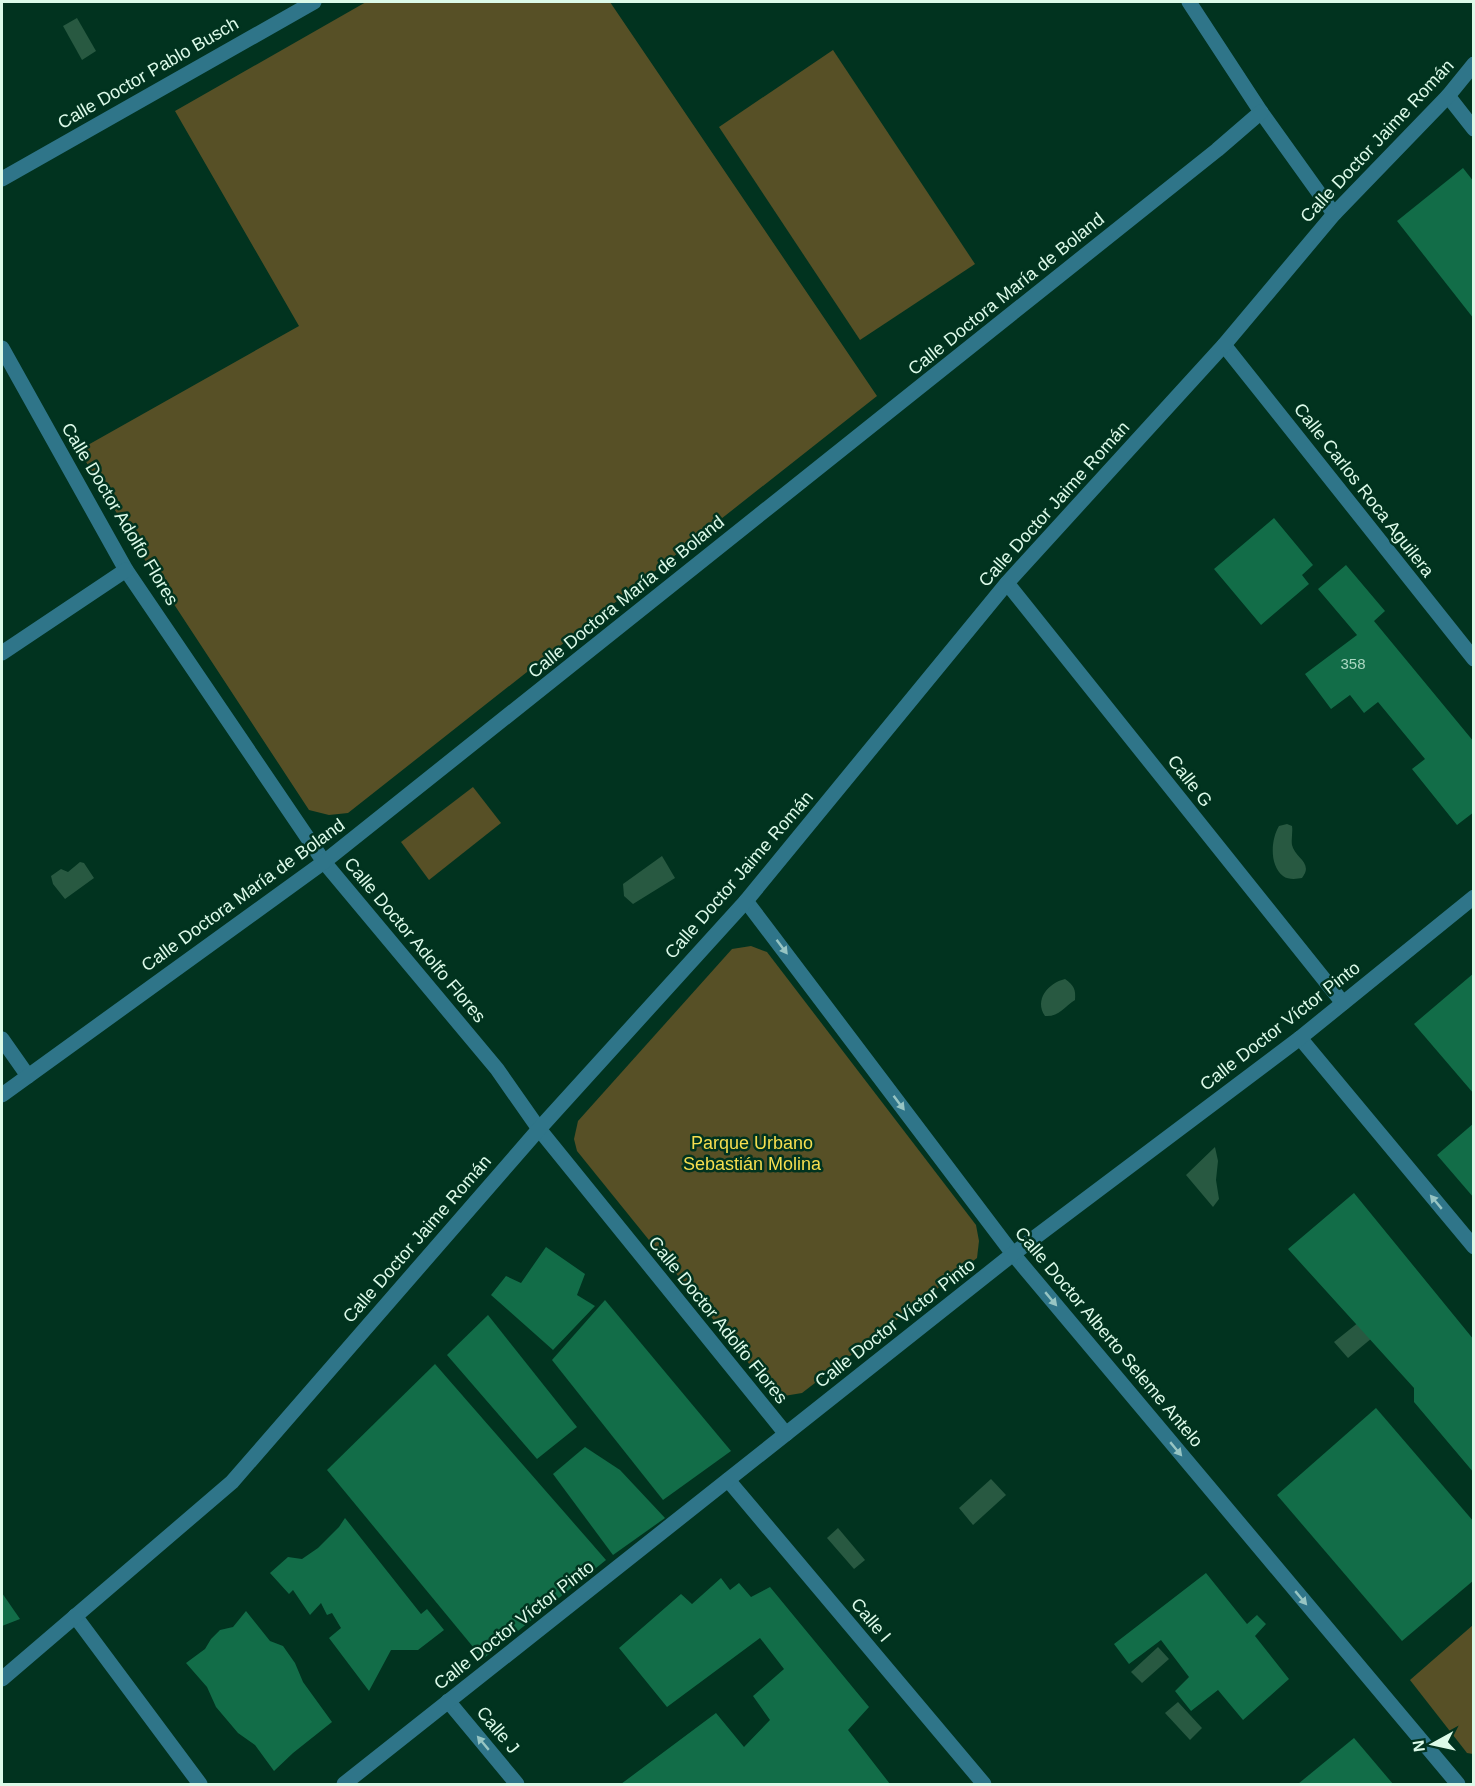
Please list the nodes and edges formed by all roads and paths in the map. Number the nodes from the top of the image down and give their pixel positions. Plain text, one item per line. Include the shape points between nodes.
1 (314, 2) edge
2 (1189, 2) edge
3 (1473, 64) edge
4 (1448, 96) junction
5 (1261, 112) junction
6 (1473, 129) edge
7 (2, 178) edge
8 (1334, 214) junction
9 (1224, 345) junction
10 (2, 348) edge
11 (126, 570) junction
12 (1007, 583) junction
13 (2, 653) edge
14 (1473, 659) edge
15 (324, 862) junction
16 (1473, 897) edge
17 (746, 901) junction
18 (1342, 1003) junction
19 (1300, 1038) junction
20 (2, 1039) edge
21 (28, 1076) junction
22 (2, 1095) edge
23 (539, 1129) junction
24 (1473, 1247) edge
25 (1013, 1254) junction
26 (786, 1434) junction
27 (728, 1480) junction
28 (75, 1616) junction
29 (2, 1679) edge
30 (448, 1701) junction
31 (200, 1785) edge
32 (344, 1785) edge
33 (517, 1785) edge
34 (984, 1785) edge
35 (1458, 1785) edge

1 - 7 street, Calle Doctor Pablo Busch
2 - 5 street
3 - 4 street, Calle Doctor Jaime Román
4 - 6 street
4 - 8 street, Calle Doctor Jaime Román
5 - 8 street
5 - 15 street, Calle Doctora María de Boland
8 - 9 street, Calle Doctor Jaime Román
9 - 12 street, Calle Doctor Jaime Román
9 - 14 street, Calle Carlos Roca Aguilera
10 - 11 street, Calle Doctor Adolfo Flores
11 - 13 street
11 - 15 street, Calle Doctor Adolfo Flores
12 - 17 street, Calle Doctor Jaime Román
12 - 18 street, Calle G
15 - 21 street, Calle Doctora María de Boland
15 - 23 street, Calle Doctor Adolfo Flores via 497,1069
16 - 18 street, Calle Doctor Víctor Pinto
17 - 23 street, Calle Doctor Jaime Román
17 -> 25 street, Calle Doctor Alberto Seleme Antelo
18 - 19 street, Calle Doctor Víctor Pinto
24 -> 19 street
19 - 25 street, Calle Doctor Víctor Pinto
20 - 21 street
21 - 22 street, Calle Doctora María de Boland
23 - 26 street, Calle Doctor Adolfo Flores
23 - 28 street, Calle Doctor Jaime Román via 232,1482
25 - 26 street, Calle Doctor Víctor Pinto
25 -> 35 street, Calle Doctor Alberto Seleme Antelo
26 - 27 street, Calle Doctor Víctor Pinto
27 - 30 street, Calle Doctor Víctor Pinto
27 - 34 street, Calle I
28 - 29 street, Calle Doctor Jaime Román
28 - 31 street
30 - 32 street, Calle Doctor Víctor Pinto
33 -> 30 street, Calle J

